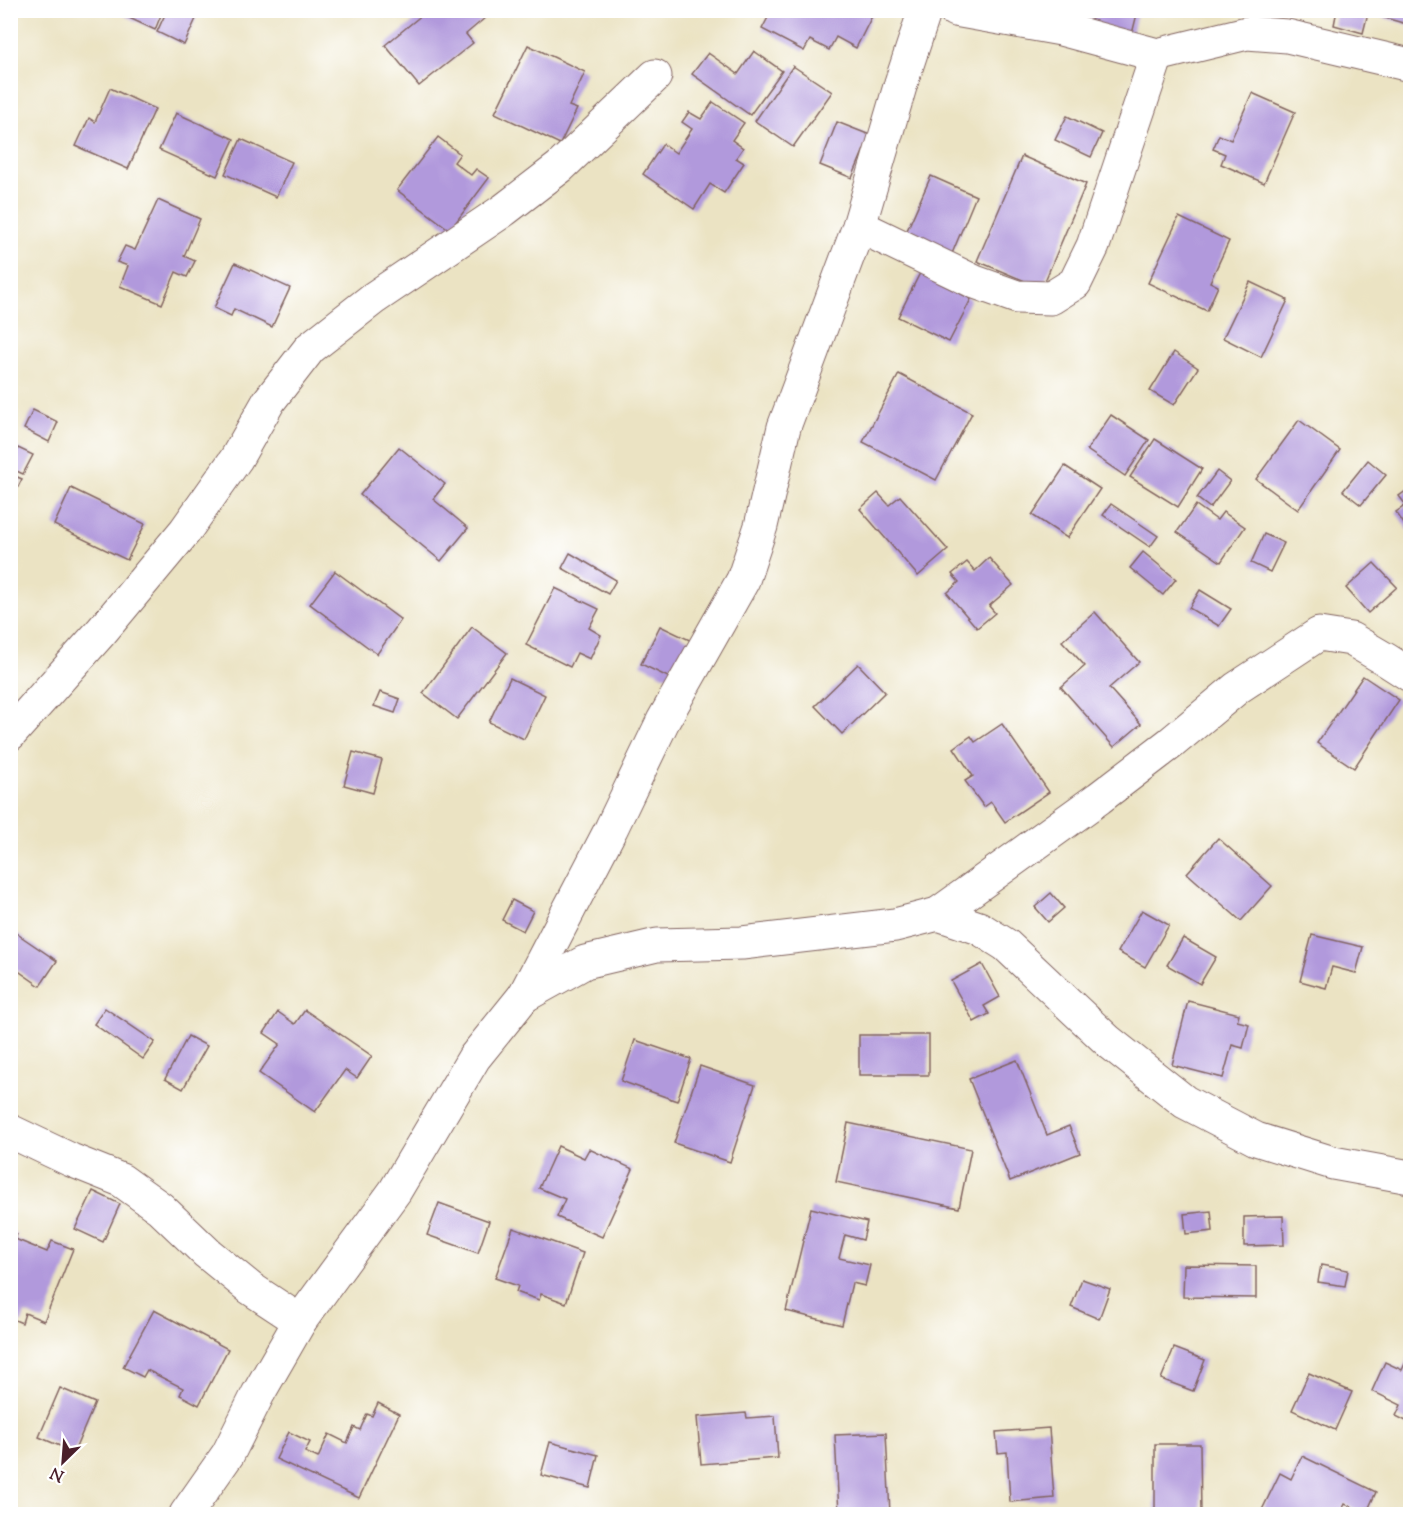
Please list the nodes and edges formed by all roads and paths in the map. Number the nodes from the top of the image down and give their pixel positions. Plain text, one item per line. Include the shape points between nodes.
1 (925, 10) edge
2 (955, 10) edge
3 (1157, 55) junction
4 (1410, 66) edge
5 (655, 76) dead end
6 (859, 226) junction
7 (1410, 675) edge
8 (10, 734) edge
9 (938, 914) junction
10 (524, 996) junction
11 (10, 1131) edge
12 (1410, 1177) edge
13 (300, 1321) junction
14 (186, 1515) edge

1 - 6 street
2 - 3 street via 1061,29
3 - 4 street via 1246,33 1287,36
3 - 6 street via 1093,246 1075,283 1051,298 1017,297 975,282
5 - 8 street via 560,167 310,348 269,401 236,459 185,531
6 - 10 street via 784,428 743,580 663,721
7 - 9 street via 1351,639 1319,634 1237,688 1144,764
9 - 10 street via 896,925 742,943 657,945 585,962
9 - 12 street via 979,928 1006,945 1108,1041 1185,1102 1256,1139 1333,1162
10 - 13 street via 474,1058 395,1191
11 - 13 street via 121,1180 160,1208 250,1288
13 - 14 street via 228,1454

